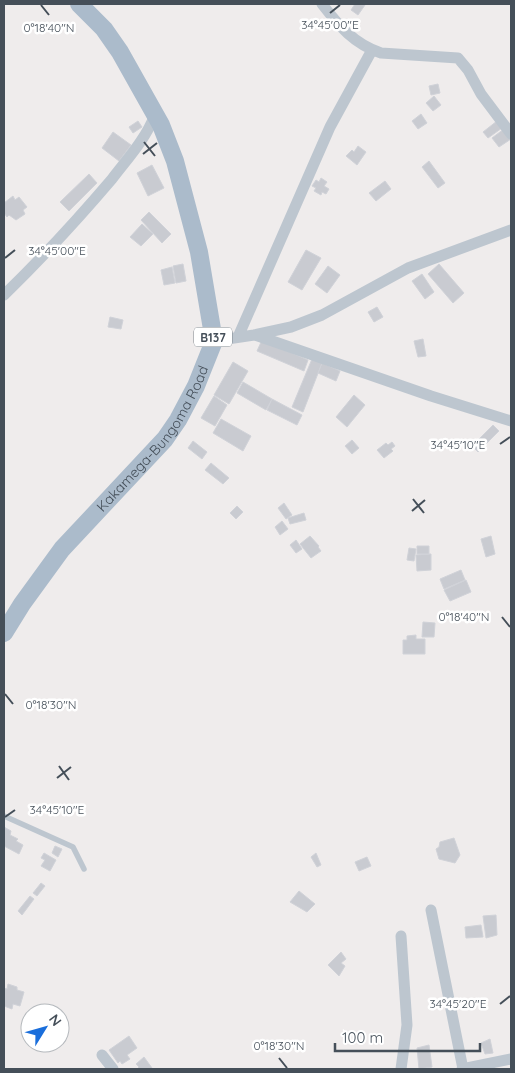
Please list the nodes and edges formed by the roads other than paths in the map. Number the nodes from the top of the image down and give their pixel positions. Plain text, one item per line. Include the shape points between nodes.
1 (79, 4) edge
2 (322, 4) edge
3 (372, 50) junction
4 (156, 116) junction
5 (511, 134) edge
6 (511, 230) edge
7 (4, 295) edge
8 (254, 335) junction
9 (238, 337) junction
10 (214, 341) junction
11 (511, 421) edge
12 (4, 633) edge
13 (4, 816) edge
14 (84, 869) dead end
15 (431, 910) dead end
16 (401, 936) dead end
17 (102, 1055) dead end
18 (511, 1059) edge
19 (113, 1069) edge
20 (401, 1069) edge
21 (462, 1069) edge

1 - 4 main road, B137 via 104,29 120,52
2 - 3 street via 347,34
3 - 5 street via 458,58
3 - 9 street via 330,126
4 - 7 street via 148,132 100,194
4 - 10 main road, B137 via 186,198
6 - 8 street via 408,268 322,315 291,327
8 - 9 street
8 - 11 street
9 - 10 street
10 - 12 main road, Kakamega-Bungoma Road / B137 via 196,386 165,439 62,548
13 - 14 lane via 73,847
15 - 21 street
16 - 20 street via 407,1025
17 - 19 street
18 - 21 street

